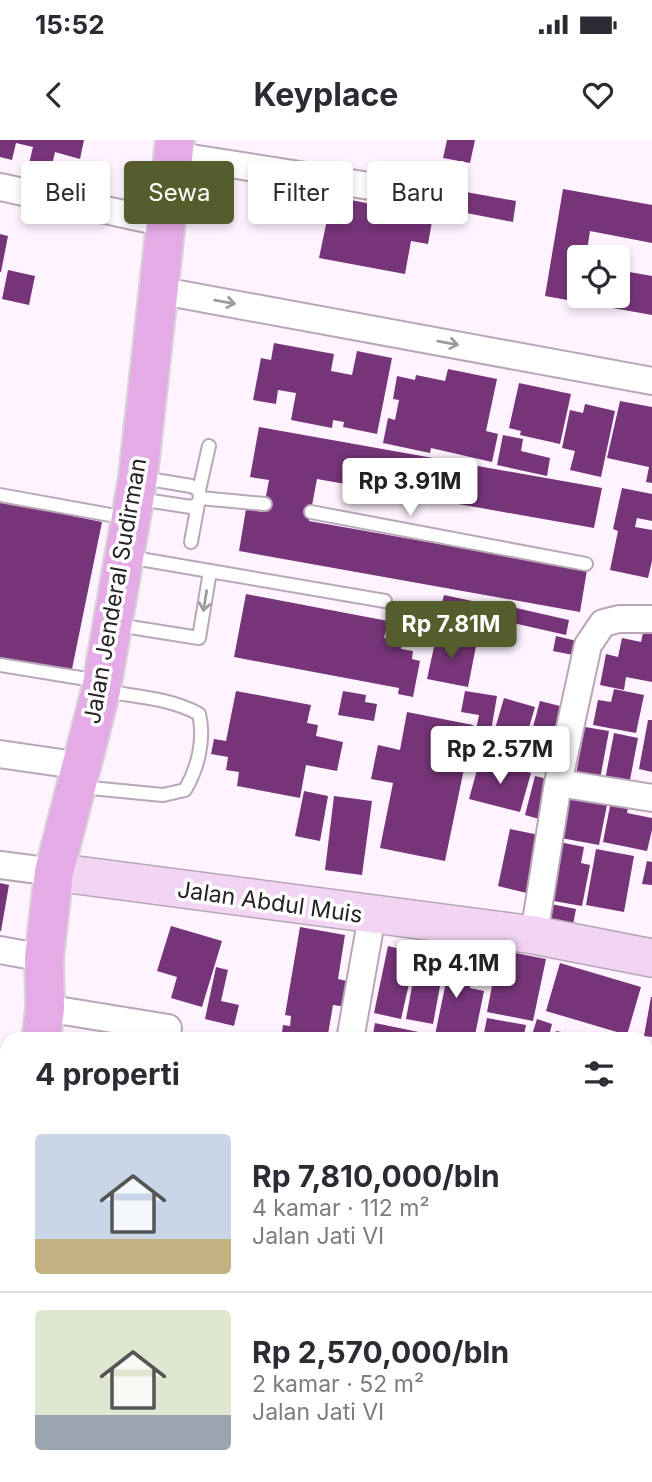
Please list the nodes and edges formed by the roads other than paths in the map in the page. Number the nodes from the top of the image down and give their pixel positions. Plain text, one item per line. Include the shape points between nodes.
1 (174, 147) edge
2 (367, 185) edge
3 (0, 187) edge
4 (124, 214) edge
5 (165, 224) edge
6 (157, 290) junction
7 (652, 381) edge
8 (209, 446) dead end
9 (0, 495) edge
10 (199, 497) junction
11 (134, 498) junction
12 (265, 504) dead end
13 (311, 512) dead end
14 (191, 542) dead end
15 (125, 556) junction
16 (586, 564) dead end
17 (210, 571) junction
18 (385, 601) dead end
19 (652, 619) edge
20 (113, 624) junction
21 (0, 665) edge
22 (102, 686) junction
23 (0, 754) edge
24 (80, 776) junction
25 (558, 783) junction
26 (652, 798) edge
27 (0, 865) edge
28 (54, 872) junction
29 (372, 916) junction
30 (534, 935) junction
31 (0, 950) edge
32 (44, 958) junction
33 (652, 958) edge
34 (43, 1024) edge
35 (168, 1028) dead end
36 (351, 1032) edge

1 - 2 street
3 - 4 street
5 - 6 main road, Jalan Jenderal Sudirman
6 -> 7 street
6 - 11 main road, Jalan Jenderal Sudirman
8 - 10 lane
9 - 11 lane
10 - 11 lane via 191,507
10 - 11 lane via 191,486
10 - 12 lane
10 - 14 lane
11 - 15 main road, Jalan Jenderal Sudirman
13 - 16 lane
15 - 17 lane
15 - 20 main road, Jalan Jenderal Sudirman
17 - 18 lane
17 -> 20 lane via 199,638
19 - 25 street via 603,623 588,645
20 - 22 main road, Jalan Jenderal Sudirman
21 - 22 lane
22 - 24 main road, Jalan Jenderal Sudirman
22 - 24 lane via 199,714 202,729 195,774 186,790 163,794
23 - 24 street
24 - 28 main road, Jalan Jenderal Sudirman
25 - 26 street
25 - 30 street
27 - 28 street
28 - 29 street, Jalan Abdul Muis
28 - 32 main road, Jalan Jenderal Sudirman
29 - 30 street, Jalan Abdul Muis
29 - 36 street
30 - 33 street, Jalan Abdul Muis
31 - 32 street
32 - 34 main road, Jalan Jenderal Sudirman
34 - 35 street

